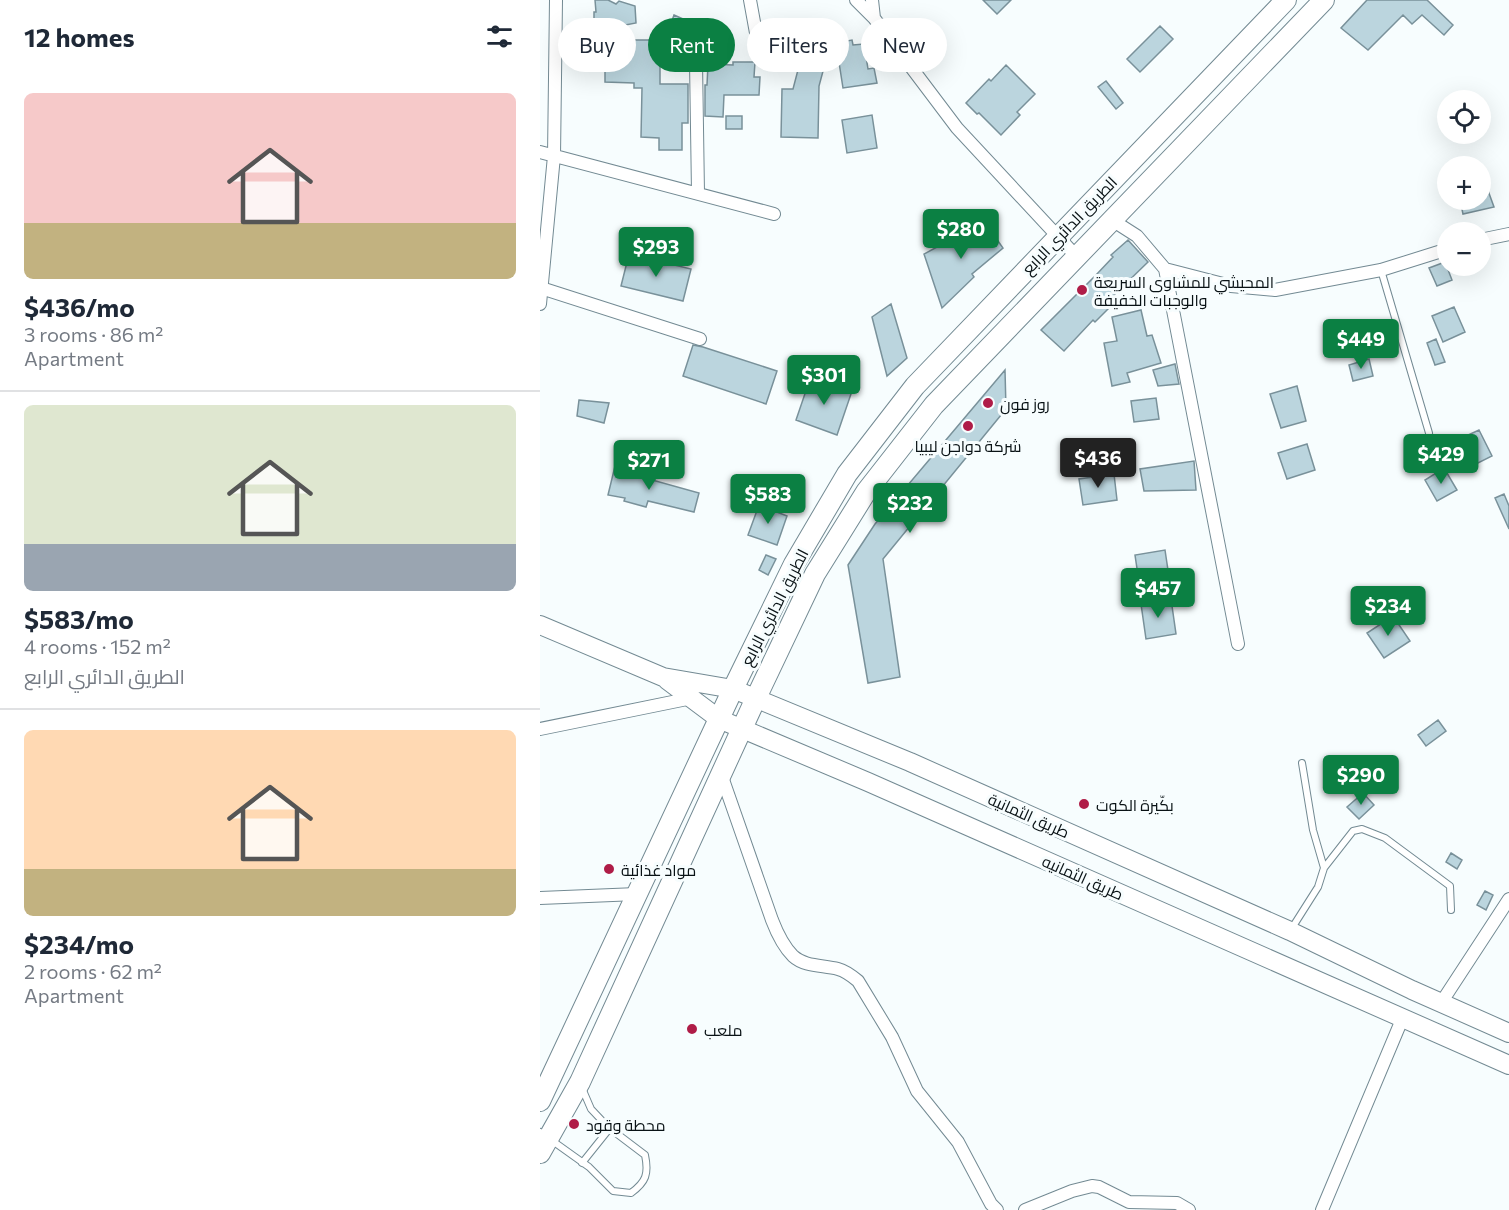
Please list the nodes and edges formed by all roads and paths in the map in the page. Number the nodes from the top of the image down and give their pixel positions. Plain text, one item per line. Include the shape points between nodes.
1 (556, 0) edge
2 (750, 0) edge
3 (856, 0) edge
4 (872, 0) edge
5 (1286, 0) edge
6 (1324, 0) edge
7 (753, 18) edge
8 (874, 18) joint
9 (696, 72) edge
10 (915, 72) edge
11 (540, 152) edge
12 (554, 156) junction
13 (698, 193) junction
14 (774, 214) dead end
15 (1112, 220) junction
16 (1509, 234) edge
17 (1057, 237) junction
18 (1491, 238) edge
19 (1437, 252) edge
20 (1076, 256) junction
21 (1165, 269) junction
22 (1381, 270) junction
23 (542, 288) junction
24 (540, 304) edge
25 (700, 339) dead end
26 (1429, 434) dead end
27 (540, 625) edge
28 (1238, 644) dead end
29 (663, 677) junction
30 (733, 689) junction
31 (692, 698) junction
32 (756, 698) junction
33 (719, 719) junction
34 (742, 728) junction
35 (540, 729) edge
36 (1302, 762) dead end
37 (721, 774) junction
38 (1324, 868) junction
39 (637, 894) junction
40 (540, 898) edge
41 (1509, 899) edge
42 (1451, 910) dead end
43 (1290, 931) junction
44 (1441, 1003) junction
45 (1402, 1017) junction
46 (1509, 1033) edge
47 (1509, 1065) edge
48 (579, 1082) junction
49 (540, 1101) edge
50 (610, 1128) junction
51 (543, 1141) edge
52 (582, 1163) junction
53 (997, 1210) edge
54 (1025, 1210) edge
55 (1189, 1210) edge
56 (1322, 1210) edge

1 - 12 street
2 - 7 street
3 - 8 street
4 - 8 street
5 - 17 main road, الطريق الدائري الرابع
6 - 15 main road, الطريق الدائري الرابع
9 - 13 street
10 - 17 street via 957,128
11 - 12 street
12 - 13 street
12 - 23 street
13 - 14 street
15 - 20 main road, الطريق الدائري الرابع
15 - 21 street via 1137,236
16 - 18 street
17 - 20 street
17 - 30 main road, الطريق الدائري الرابع via 915,386 847,474 794,564
19 - 22 street
20 - 32 main road, الطريق الدائري الرابع via 934,405 866,492 815,574
21 - 22 street via 1231,286 1275,290
21 - 28 street
22 - 26 lane
23 - 24 street
23 - 25 street
27 - 29 street, طريق الثمانية
29 - 30 street, طريق الثمانية
29 - 31 street, طريق الثمانيه
30 - 32 street, طريق الثمانية
30 - 33 main road, الطريق الدائري الرابع
31 - 33 street, طريق الثمانيه
31 - 35 street
32 - 34 main road, الطريق الدائري الرابع
32 - 43 street, طريق الثمانية
33 - 34 street, طريق الثمانيه
33 - 39 main road, الطريق الدائري الرابع
34 - 37 main road, الطريق الدائري الرابع
34 - 45 street, طريق الثمانيه
36 - 38 lane via 1313,830
37 - 48 main road, الطريق الدائري الرابع
37 - 53 street via 781,941 794,957 807,964 839,969 858,981 892,1037 917,1092 958,1142
38 - 42 lane via 1353,831 1362,829 1385,838 1450,886
38 - 43 lane via 1318,887
39 - 40 street
39 - 49 main road, الطريق الدائري الرابع
41 - 44 street
43 - 44 street, طريق الثمانية
44 - 46 street, طريق الثمانية
45 - 47 street, طريق الثمانيه
45 - 56 street
48 - 50 lane via 591,1109
48 - 51 main road, الطريق الدائري الرابع
50 - 52 lane
50 - 52 lane via 645,1155 648,1169 642,1185 631,1193 613,1191
51 - 52 lane
54 - 55 street via 1092,1186 1129,1202 1177,1203

